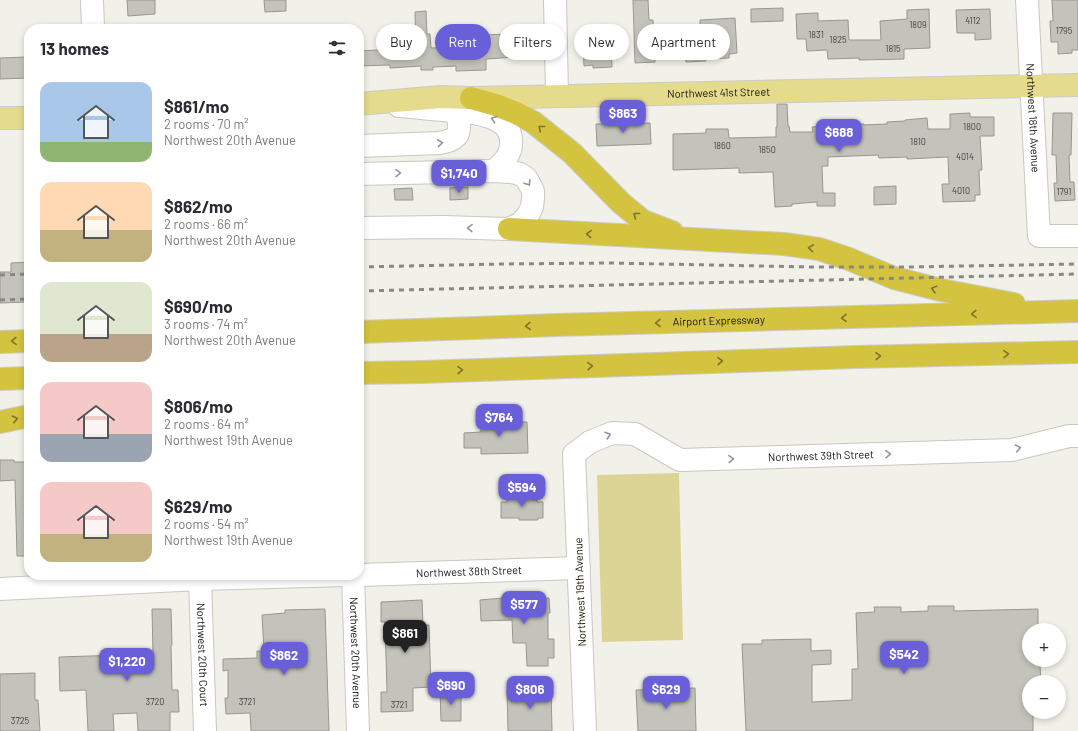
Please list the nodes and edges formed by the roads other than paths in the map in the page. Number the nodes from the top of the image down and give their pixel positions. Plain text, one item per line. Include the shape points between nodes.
1 (92, 0) edge
2 (555, 0) edge
3 (1027, 0) edge
4 (93, 24) edge
5 (1078, 85) edge
6 (1031, 86) junction
7 (556, 96) junction
8 (367, 104) edge
9 (464, 104) junction
10 (0, 118) edge
11 (24, 118) edge
12 (364, 146) edge
13 (494, 171) junction
14 (364, 174) edge
15 (364, 228) edge
16 (509, 229) junction
17 (1078, 236) edge
18 (712, 241) junction
19 (1078, 311) edge
20 (1055, 312) junction
21 (364, 332) edge
22 (24, 341) edge
23 (0, 342) edge
24 (1078, 352) edge
25 (421, 372) junction
26 (364, 373) edge
27 (364, 377) edge
28 (24, 378) edge
29 (0, 379) edge
30 (24, 417) edge
31 (0, 422) edge
32 (1078, 436) edge
33 (574, 454) joint
34 (579, 568) junction
35 (364, 575) edge
36 (180, 580) edge
37 (200, 580) edge
38 (352, 580) edge
39 (0, 589) edge
40 (205, 731) edge
41 (358, 731) edge
42 (585, 731) edge

1 - 4 street
2 - 7 street
3 - 6 street, Northwest 18th Avenue
5 - 6 main road, Northwest 41st Street
6 - 7 main road, Northwest 41st Street
6 - 17 street, Northwest 18th Avenue via 1039,236
7 - 9 main road, Northwest 41st Street
8 - 9 main road, Northwest 41st Street via 441,97
12 -> 9 street via 447,142 458,134
13 -> 9 street via 508,157 512,140 510,132 492,118 472,113
18 -> 9 highway via 673,233 643,221 621,203 572,153 533,122 496,105
10 - 11 main road
14 -> 13 street
13 -> 16 street via 520,174 526,178 533,191 532,207 528,215 521,223
16 -> 15 street
18 -> 16 highway
20 -> 18 highway via 941,290 894,278 819,249 784,244
19 - 20 highway, Airport Expressway
20 -> 21 highway, Airport Expressway
22 -> 23 highway
25 -> 24 highway via 855,356
25 - 26 highway
25 - 27 highway
28 - 29 highway
31 -> 30 highway
33 -> 32 street, Northwest 39th Street via 590,442 612,433 635,434 680,460 1012,450
33 - 34 street, Northwest 19th Avenue
34 - 35 street, Northwest 38th Street
34 - 42 street, Northwest 19th Avenue
36 - 39 street
37 - 40 street, Northwest 20th Court
38 - 41 street, Northwest 20th Avenue

